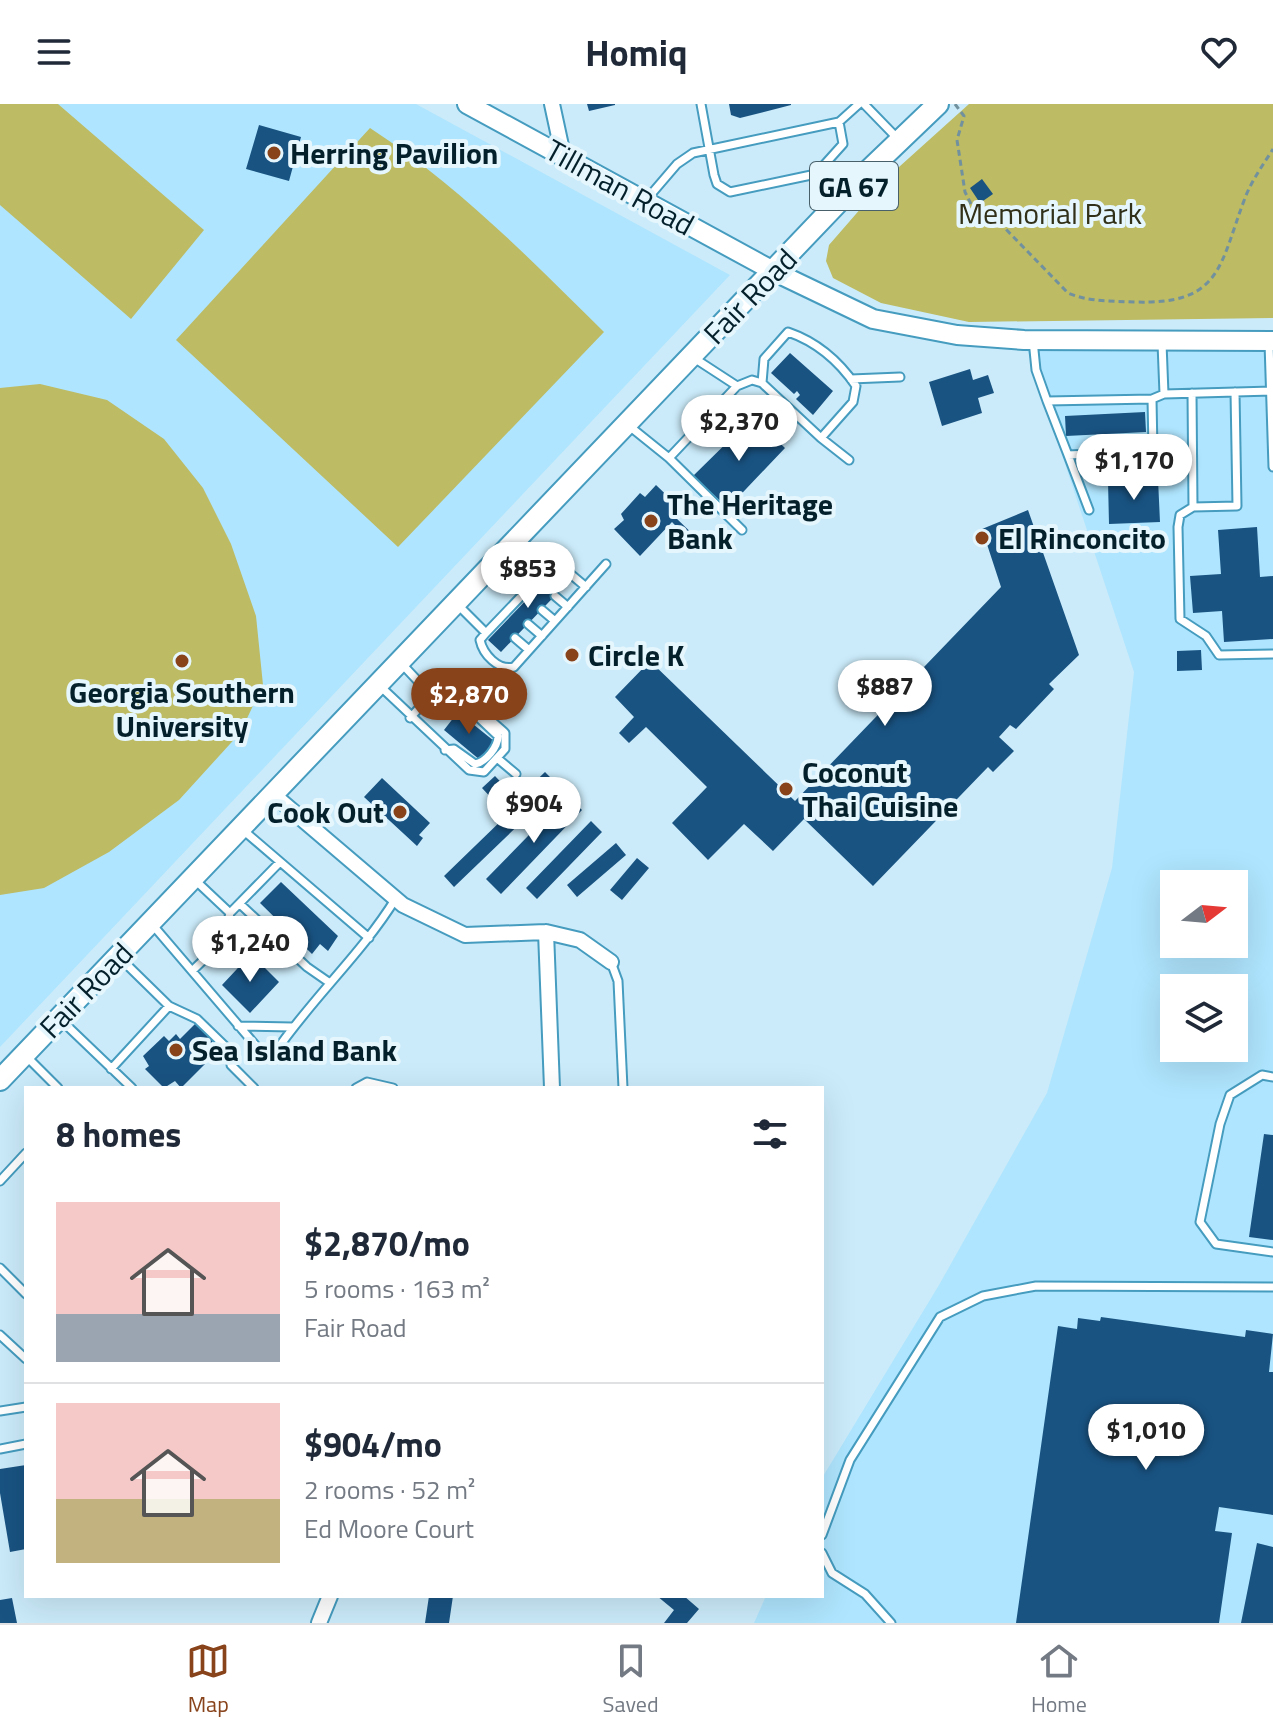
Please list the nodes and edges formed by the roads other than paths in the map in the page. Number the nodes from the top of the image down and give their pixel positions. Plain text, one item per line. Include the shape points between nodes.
1 (467, 104) edge
2 (552, 104) edge
3 (701, 104) edge
4 (862, 104) edge
5 (938, 104) edge
6 (839, 122) junction
7 (898, 139) junction
8 (710, 150) junction
9 (563, 155) junction
10 (646, 201) junction
11 (773, 271) junction
12 (1033, 340) junction
13 (1162, 341) junction
14 (1271, 341) edge
15 (692, 357) junction
16 (900, 377) dead end
17 (851, 379) junction
18 (762, 383) junction
19 (737, 386) junction
20 (1271, 391) edge
21 (1235, 392) junction
22 (1192, 393) junction
23 (1164, 394) junction
24 (1152, 399) junction
25 (1047, 401) junction
26 (628, 425) junction
27 (821, 438) junction
28 (1068, 455) junction
29 (669, 458) junction
30 (849, 460) dead end
31 (1273, 467) edge
32 (1193, 507) junction
33 (1089, 510) dead end
34 (742, 530) dead end
35 (513, 545) junction
36 (606, 564) dead end
37 (547, 569) junction
38 (586, 587) junction
39 (555, 596) dead end
40 (457, 603) junction
41 (568, 607) junction
42 (542, 610) dead end
43 (555, 621) junction
44 (528, 624) dead end
45 (486, 633) junction
46 (542, 636) junction
47 (515, 638) dead end
48 (529, 650) junction
49 (1273, 654) edge
50 (401, 663) junction
51 (379, 686) junction
52 (431, 695) junction
53 (459, 699) junction
54 (410, 718) junction
55 (445, 750) junction
56 (497, 758) junction
57 (516, 774) dead end
58 (275, 796) junction
59 (242, 829) junction
60 (280, 862) junction
61 (195, 880) junction
62 (396, 898) junction
63 (240, 904) junction
64 (230, 913) junction
65 (151, 923) junction
66 (546, 932) junction
67 (369, 938) junction
68 (118, 956) junction
69 (611, 962) joint
70 (192, 971) junction
71 (330, 983) junction
72 (169, 1006) junction
73 (59, 1018) junction
74 (238, 1026) junction
75 (292, 1027) junction
76 (25, 1054) junction
77 (111, 1069) junction
78 (1273, 1077) edge
79 (0, 1080) edge
80 (56, 1086) edge
81 (130, 1086) edge
82 (252, 1086) edge
83 (360, 1086) edge
84 (384, 1086) edge
85 (552, 1086) edge
86 (623, 1086) edge
87 (24, 1155) edge
88 (0, 1181) edge
89 (1273, 1252) edge
90 (0, 1268) edge
91 (1273, 1287) edge
92 (24, 1292) edge
93 (0, 1335) edge
94 (24, 1357) edge
95 (24, 1407) edge
96 (0, 1411) edge
97 (24, 1444) edge
98 (0, 1449) edge
99 (824, 1530) edge
100 (824, 1557) edge
101 (329, 1598) edge
102 (319, 1623) edge
103 (891, 1623) edge

1 - 9 street, Tillman Road
2 - 9 street
3 - 8 lane
4 - 6 lane
4 - 7 lane
5 - 7 main road, Fair Road / GA 67
6 - 8 lane
6 - 8 lane via 843,144 816,174 730,192 714,175
7 - 11 main road, Fair Road / GA 67
8 - 10 lane via 677,164
9 - 10 street, Tillman Road
10 - 11 street, Tillman Road
11 - 12 street, Tillman Road via 873,319 957,335
11 - 15 main road, Fair Road / GA 67
12 - 13 street, Tillman Road
12 - 25 lane
13 - 14 street, Tillman Road
13 - 23 lane
14 - 20 lane
15 - 19 lane
15 - 26 main road, Fair Road / GA 67
16 - 17 lane
17 - 18 lane via 841,364 788,332 764,359
17 - 27 lane via 856,386 853,402
18 - 19 lane via 752,380
18 - 27 lane
19 - 29 lane
20 - 21 lane
20 - 31 lane
21 - 22 lane
21 - 32 lane via 1237,506
22 - 23 lane
22 - 32 lane
23 - 24 lane
24 - 25 lane
24 - 28 lane via 1153,451
25 - 28 lane
26 - 29 lane
26 - 35 main road, Fair Road / GA 67
27 - 30 lane
28 - 33 lane
29 - 34 lane
32 - 49 lane via 1180,515 1178,527 1180,619 1206,636 1219,655
35 - 37 lane
35 - 40 main road, Fair Road / GA 67
36 - 38 lane
37 - 38 lane via 561,566
37 - 45 lane
38 - 41 lane
39 - 41 lane
40 - 45 lane
40 - 50 main road, Fair Road / GA 67
41 - 43 lane
42 - 43 lane
43 - 46 lane
44 - 46 lane
45 - 48 lane via 480,640 484,652 506,669
46 - 48 lane
47 - 48 lane
50 - 51 main road, Fair Road / GA 67
50 - 52 lane
51 - 54 lane
51 - 58 main road, Fair Road / GA 67
52 - 53 lane
52 - 54 lane
53 - 55 lane via 498,736 498,743 483,763
53 - 56 lane via 473,704 505,733 505,749
54 - 55 lane
55 - 56 lane via 469,770 484,772
56 - 57 lane
58 - 59 main road, Fair Road / GA 67
58 - 62 street
59 - 60 lane
59 - 61 main road, Fair Road / GA 67
60 - 63 lane
60 - 67 lane
61 - 64 lane
61 - 65 main road, Fair Road / GA 67
62 - 66 street via 465,935
62 - 67 lane
63 - 64 lane
63 - 71 lane
64 - 70 lane via 223,941
65 - 68 main road, Fair Road / GA 67
65 - 70 lane
66 - 69 street via 580,940
66 - 85 street
67 - 71 lane
68 - 72 lane
68 - 73 main road, Fair Road / GA 67
69 - 86 lane via 618,981
70 - 74 lane
71 - 75 lane
72 - 77 lane
72 - 82 lane via 197,1019 230,1051 231,1065
73 - 76 main road, Fair Road / GA 67
73 - 77 lane
74 - 75 lane
74 - 75 lane via 263,1054 274,1054
76 - 79 main road, Fair Road / GA 67
76 - 80 lane
77 - 81 lane
78 - 89 lane via 1262,1075 1230,1095 1200,1222 1216,1244
83 - 84 lane
87 - 88 lane
90 - 92 lane
91 - 99 lane via 1036,1286 983,1296 940,1317 850,1460
93 - 94 lane
95 - 96 lane
97 - 98 lane
100 - 103 lane via 832,1573 865,1594
101 - 102 street

